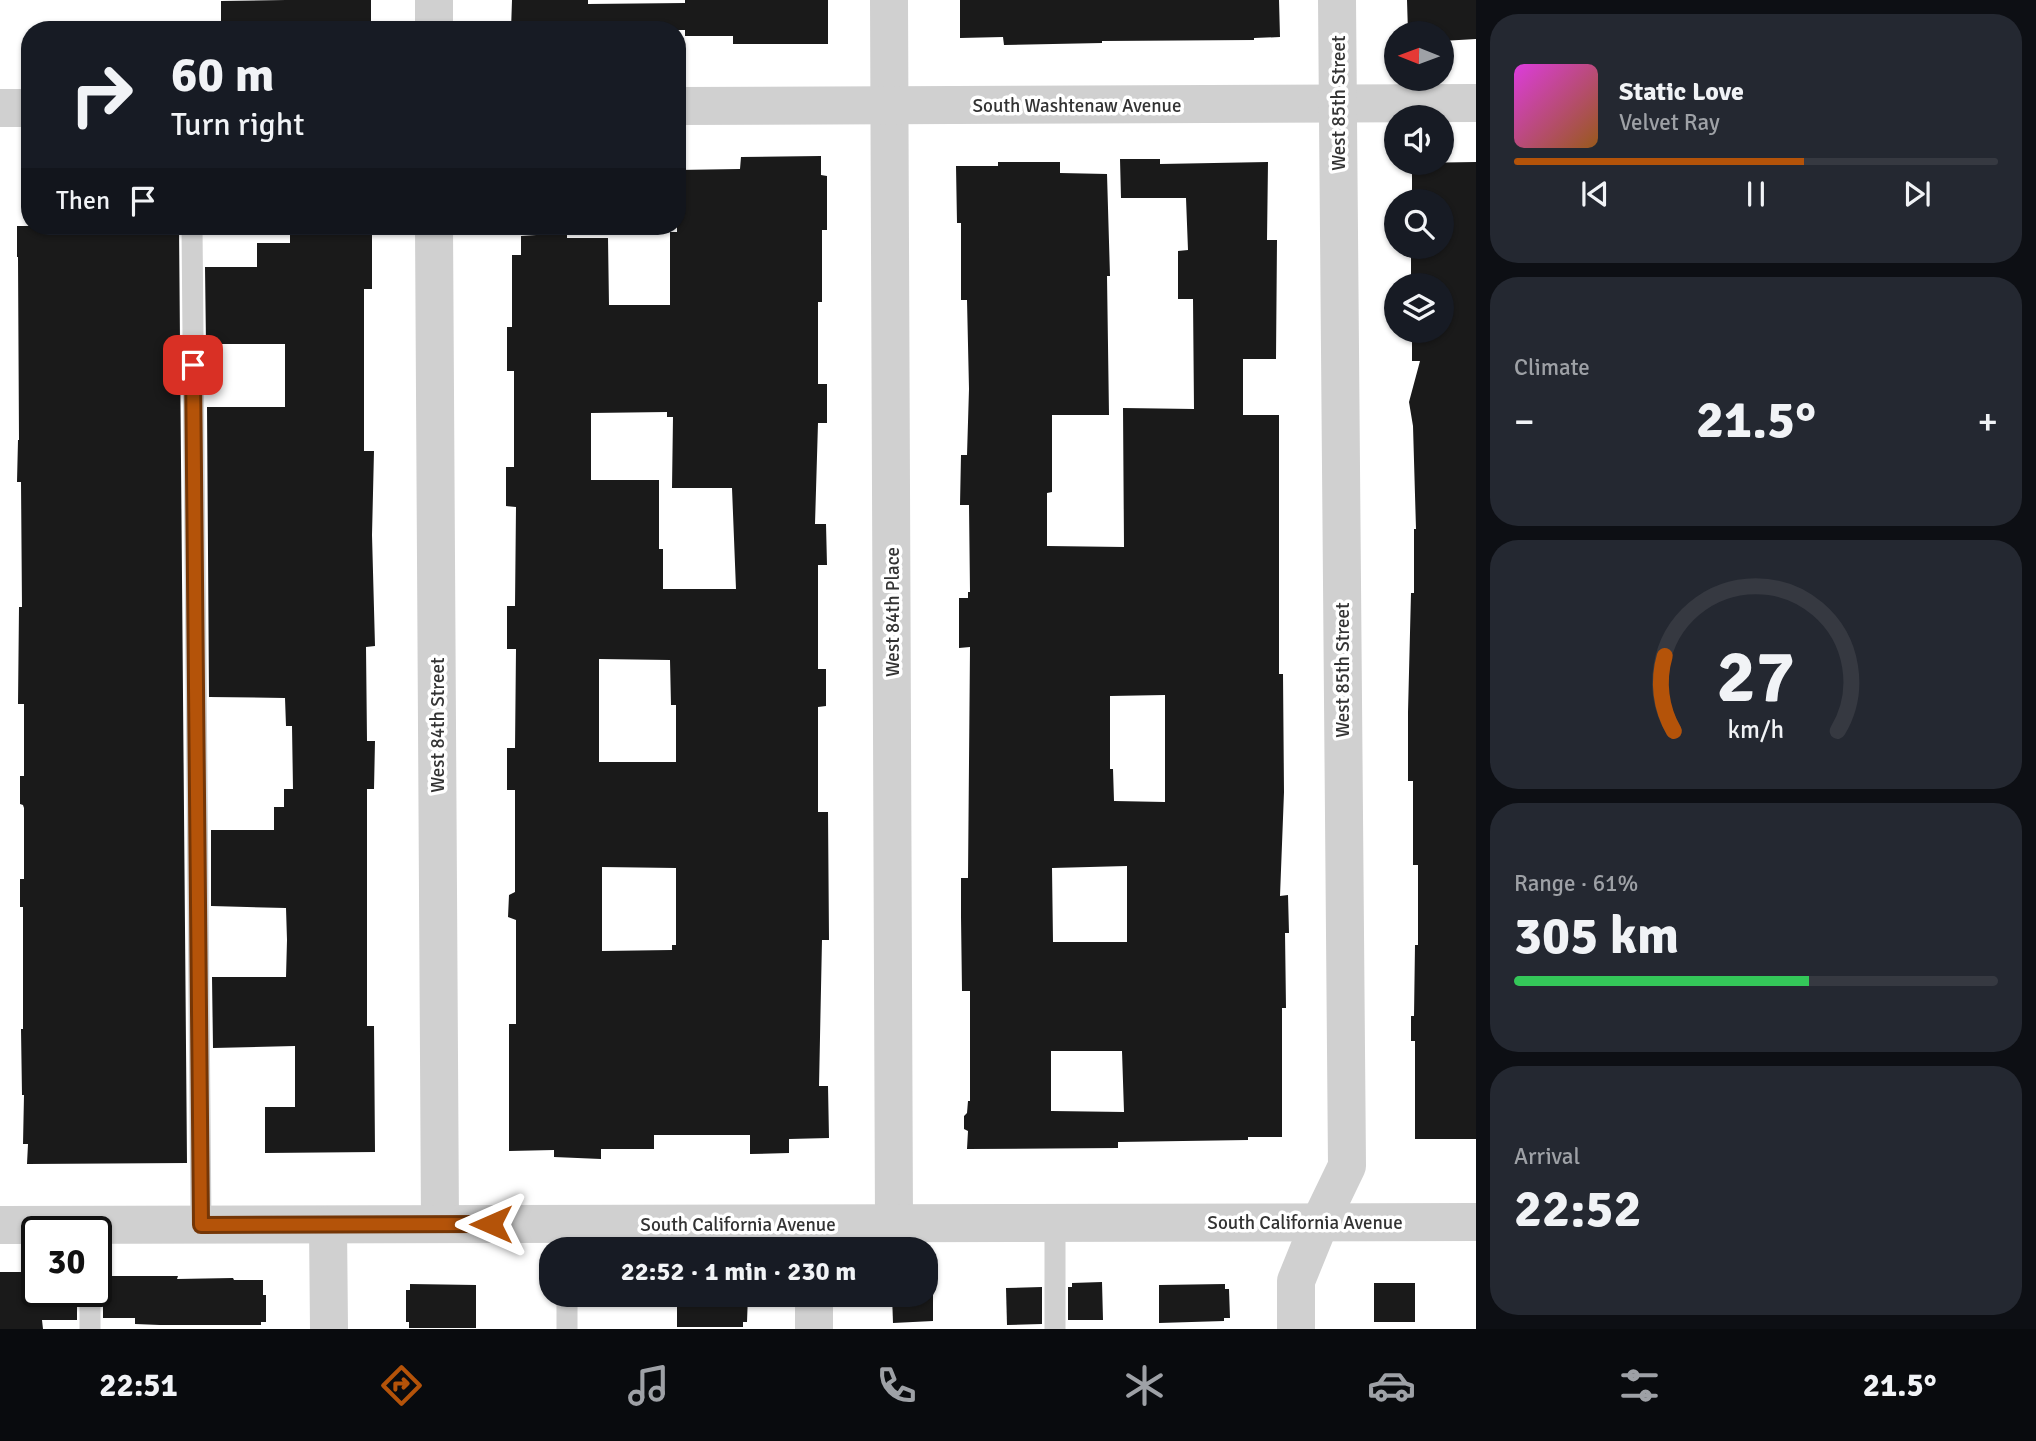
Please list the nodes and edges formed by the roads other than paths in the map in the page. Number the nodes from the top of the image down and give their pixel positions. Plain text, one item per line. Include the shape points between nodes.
1 (434, 0) edge
2 (889, 0) edge
3 (1337, 0) edge
4 (434, 21) edge
5 (1476, 103) edge
6 (1338, 104) junction
7 (890, 105) junction
8 (686, 106) edge
9 (0, 108) edge
10 (21, 108) edge
11 (192, 235) edge
12 (434, 235) edge
13 (1320, 1222) junction
14 (1476, 1222) edge
15 (894, 1223) junction
16 (1055, 1223) junction
17 (440, 1224) junction
18 (0, 1225) edge
19 (201, 1225) junction
20 (328, 1225) junction
21 (21, 1226) edge
22 (112, 1227) edge
23 (814, 1236) edge
24 (566, 1237) edge
25 (90, 1307) edge
26 (567, 1307) edge
27 (814, 1307) edge
28 (90, 1329) edge
29 (329, 1329) edge
30 (567, 1329) edge
31 (814, 1329) edge
32 (1055, 1329) edge
33 (1296, 1329) edge

1 - 4 street
2 - 7 street, West 84th Place
3 - 6 street, West 85th Street
5 - 6 street, South Washtenaw Avenue
6 - 7 street, South Washtenaw Avenue
6 - 13 street, West 85th Street via 1346,1166
7 - 8 street, South Washtenaw Avenue
7 - 15 street, West 84th Place
9 - 10 street
11 - 19 lane
12 - 17 street, West 84th Street
13 - 14 street, South California Avenue
13 - 16 street, South California Avenue
13 - 33 street, West 85th Street via 1296,1281
15 - 16 street, South California Avenue
15 - 23 street, South California Avenue
16 - 32 lane
17 - 20 street, South California Avenue
17 - 24 street, South California Avenue
18 - 21 street, South California Avenue
19 - 20 street, South California Avenue
19 - 22 street, South California Avenue
20 - 29 street
23 - 24 street, South California Avenue
25 - 28 lane
26 - 30 lane
27 - 31 street

